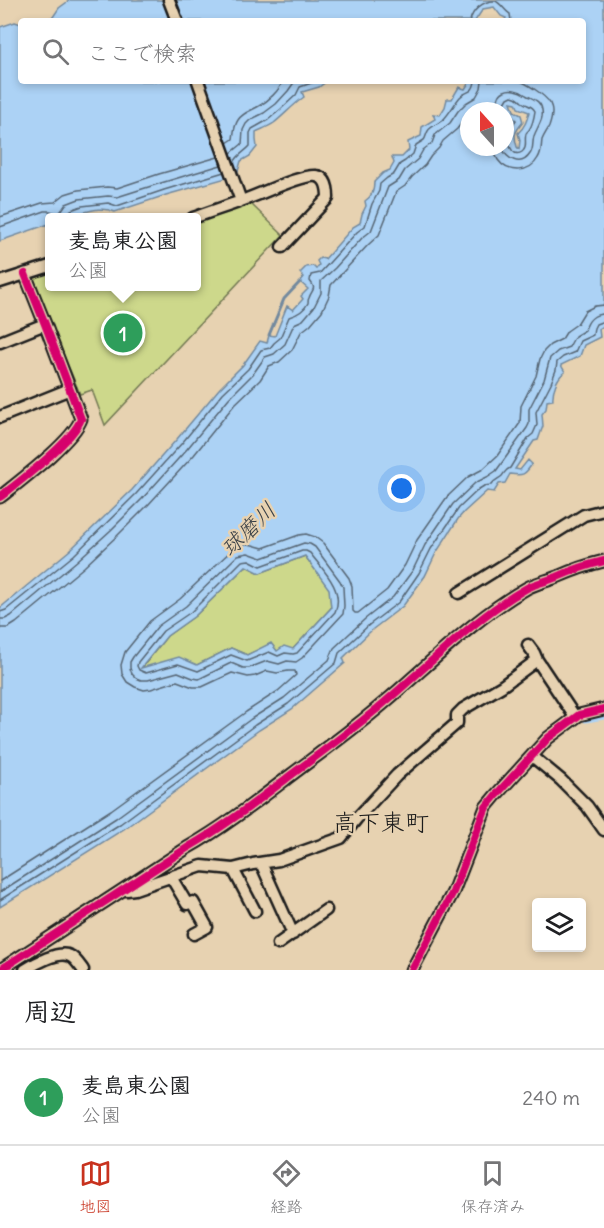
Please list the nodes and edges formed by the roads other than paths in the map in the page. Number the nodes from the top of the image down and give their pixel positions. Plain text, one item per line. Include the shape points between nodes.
1 (170, 0) edge
2 (176, 18) edge
3 (199, 84) edge
4 (241, 201) junction
5 (201, 215) edge
6 (282, 247) dead end
7 (45, 268) edge
8 (25, 274) junction
9 (0, 282) edge
10 (45, 324) junction
11 (0, 342) edge
12 (70, 389) junction
13 (0, 417) edge
14 (0, 497) edge
15 (604, 510) edge
16 (604, 561) edge
17 (459, 593) dead end
18 (528, 645) dead end
19 (537, 660) junction
20 (604, 709) edge
21 (575, 717) junction
22 (534, 758) junction
23 (604, 830) edge
24 (261, 863) junction
25 (233, 869) junction
26 (171, 877) junction
27 (121, 891) junction
28 (326, 910) dead end
29 (255, 911) dead end
30 (194, 934) dead end
31 (293, 934) junction
32 (278, 944) dead end
33 (0, 970) edge
34 (25, 970) edge
35 (83, 970) edge
36 (412, 970) edge

1 - 2 street
3 - 4 street
4 - 5 street
4 - 6 street via 299,179 322,179 328,188 328,198
7 - 8 street
8 - 9 street
8 - 10 street
10 - 11 street
10 - 12 street
12 - 13 street
12 - 14 street via 81,419 79,424 62,444
15 - 17 street via 584,515
16 - 27 street via 529,587 504,602 330,748 213,833
18 - 19 street
19 - 21 street
19 - 24 street via 463,709 457,715 457,723 398,775 341,838
20 - 21 street
21 - 22 street via 548,738
22 - 23 street via 587,806
22 - 36 street via 486,807 453,892
24 - 25 street
24 - 31 street
25 - 26 street via 202,866
25 - 29 street
26 - 27 street
26 - 30 street via 186,904 193,902 207,927
27 - 33 street
28 - 31 street
31 - 32 street
34 - 35 street via 41,960 64,955

